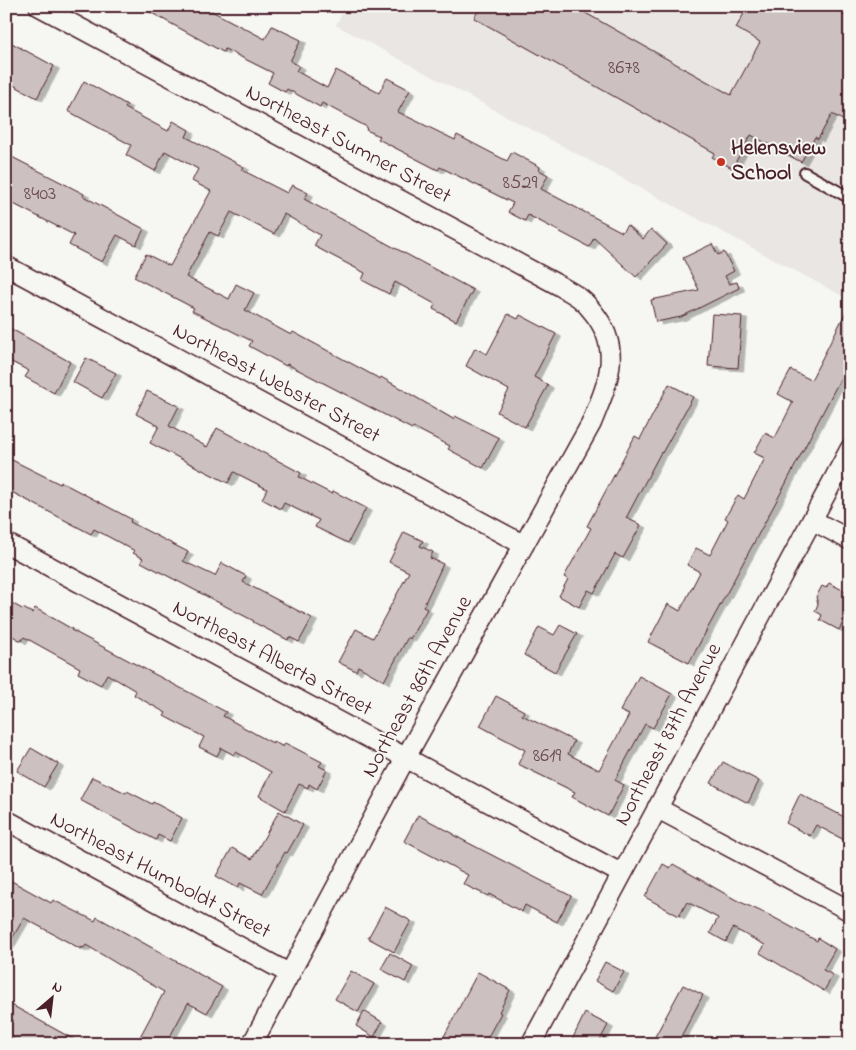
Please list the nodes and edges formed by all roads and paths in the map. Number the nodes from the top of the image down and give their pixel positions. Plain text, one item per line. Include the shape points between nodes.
1 (39, 6) edge
2 (805, 173) dead end
3 (850, 198) edge
4 (6, 266) edge
5 (611, 348) joint
6 (850, 449) edge
7 (812, 520) junction
8 (850, 540) edge
9 (6, 543) edge
10 (524, 545) junction
11 (406, 757) junction
12 (657, 808) junction
13 (6, 820) edge
14 (622, 874) junction
15 (850, 911) edge
16 (290, 974) junction
17 (252, 1044) edge
18 (531, 1044) edge

1 - 5 street, Northeast Sumner Street via 560,286 584,301 602,324
2 - 3 lane
4 - 10 street, Northeast Webster Street
5 - 10 street, Northeast 86th Avenue via 609,376 591,424
6 - 7 street, Northeast 87th Avenue
7 - 8 street
7 - 12 street, Northeast 87th Avenue
9 - 11 street, Northeast Alberta Street
10 - 11 street, Northeast 86th Avenue
11 - 14 street, Northeast Alberta Street
11 - 16 street, Northeast 86th Avenue
12 - 14 street, Northeast 87th Avenue
12 - 15 street
13 - 16 street, Northeast Humboldt Street
14 - 18 street, Northeast 87th Avenue
16 - 17 street, Northeast 86th Avenue

